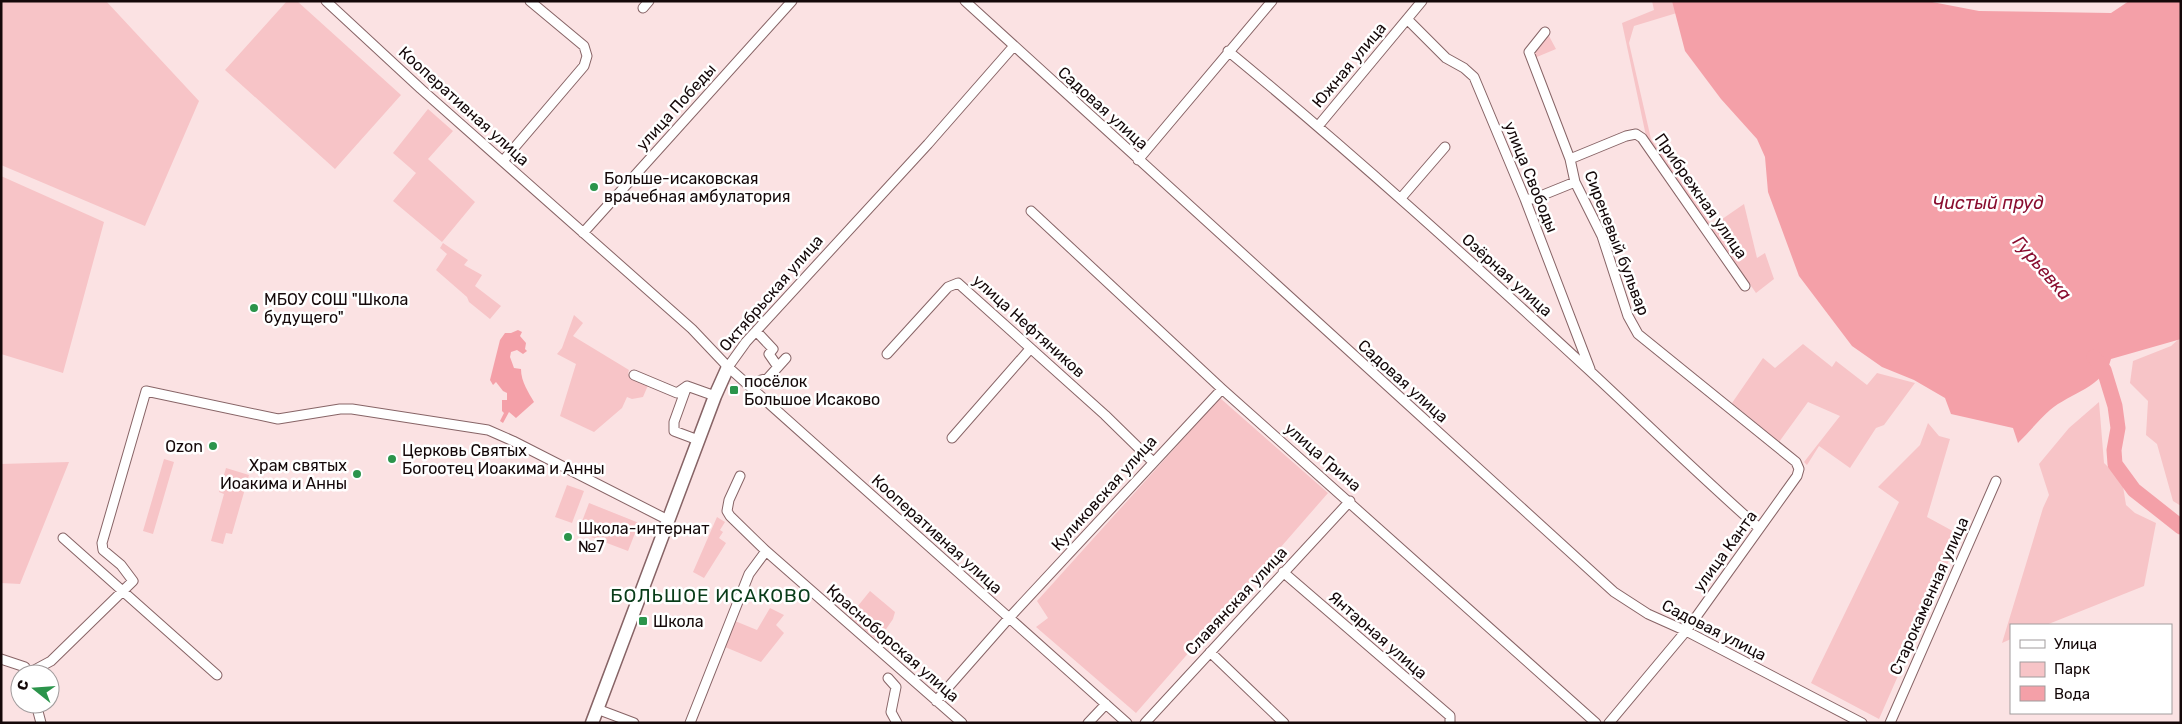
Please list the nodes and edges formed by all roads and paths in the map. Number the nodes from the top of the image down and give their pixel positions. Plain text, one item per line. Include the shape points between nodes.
1 (326, 1) edge
2 (530, 1) edge
3 (792, 1) edge
4 (965, 1) edge
5 (1272, 1) edge
6 (1422, 1) edge
7 (1407, 19) junction
8 (1545, 32) dead end
9 (1013, 47) junction
10 (1228, 51) junction
11 (1318, 125) junction
12 (1445, 147) dead end
13 (1570, 159) junction
14 (1138, 160) junction
15 (503, 161) junction
16 (1575, 182) junction
17 (1401, 198) junction
18 (1525, 199) junction
19 (1032, 211) dead end
20 (583, 233) junction
21 (1745, 286) dead end
22 (756, 331) junction
23 (1030, 349) junction
24 (887, 354) dead end
25 (786, 358) dead end
26 (728, 367) junction
27 (778, 367) junction
28 (1591, 372) junction
29 (634, 375) dead end
30 (687, 386) junction
31 (1222, 389) junction
32 (754, 390) junction
33 (715, 396) junction
34 (952, 438) dead end
35 (698, 440) junction
36 (1153, 462) junction
37 (1796, 462) joint
38 (740, 476) dead end
39 (1996, 481) dead end
40 (1350, 501) junction
41 (668, 520) junction
42 (1759, 528) junction
43 (63, 538) dead end
44 (766, 551) junction
45 (1283, 572) junction
46 (123, 592) junction
47 (1009, 618) junction
48 (1686, 631) junction
49 (1210, 652) junction
50 (1, 659) edge
51 (16, 664) edge
52 (45, 664) edge
53 (217, 675) dead end
54 (888, 678) dead end
55 (936, 701) junction
56 (1106, 704) junction
57 (597, 709) junction
58 (592, 723) edge
59 (634, 723) edge
60 (690, 723) edge
61 (897, 723) edge
62 (962, 723) edge
63 (1088, 723) edge
64 (1127, 723) edge
65 (1145, 723) edge
66 (1284, 723) edge
67 (1450, 723) edge
68 (1596, 723) edge
69 (1609, 723) edge
70 (1862, 723) edge
71 (1890, 723) edge

1 - 15 street, Кооперативная улица
2 - 15 street via 584,46 588,56 584,66
3 - 20 street, улица Победы
4 - 9 street, Садовая улица
5 - 10 street
6 - 7 street, Южная улица
7 - 11 street, Южная улица
7 - 18 street, улица Свободы via 1446,58 1474,76
8 - 13 street, Сиреневый бульвар via 1529,52
9 - 14 street, Садовая улица
9 - 22 street, Октябрьская улица
10 - 11 street, Озёрная улица
10 - 14 street
11 - 17 street, Озёрная улица
12 - 17 street
13 - 16 street, Сиреневый бульвар
13 - 21 street, Прибрежная улица via 1626,136 1636,134 1642,138
14 - 48 street, Садовая улица via 1614,592 1648,614
15 - 20 street, Кооперативная улица
16 - 18 street via 1533,199
16 - 37 street, Сиреневый бульвар via 1602,236 1628,316 1638,334
17 - 28 street, Озёрная улица
18 - 28 street, улица Свободы
19 - 31 street, улица Грина
20 - 26 street, Кооперативная улица via 692,329
22 - 26 street, Октябрьская улица
22 - 27 street via 773,349 768,354
23 - 24 street, улица Нефтяников via 958,283 948,287
23 - 34 street
23 - 36 street, улица Нефтяников
25 - 27 street
26 - 32 street, Кооперативная улица
26 - 33 street, Октябрьская улица
27 - 32 street
28 - 42 street, Озёрная улица
29 - 30 street via 677,393
30 - 33 street
30 - 35 street via 674,431
31 - 36 street, Куликовская улица
31 - 40 street, улица Грина
32 - 47 street, Кооперативная улица
33 - 35 street, Октябрьская улица
35 - 41 street, Октябрьская улица
36 - 47 street, Куликовская улица
37 - 42 street, улица Канта via 1797,476
38 - 44 street, Красноборская улица via 727,511
39 - 71 street, Старокаменная улица
40 - 45 street, Славянская улица
40 - 68 street, улица Грина
41 - 46 street via 488,430 352,409 278,419 146,391 102,543 103,550 121,565 132,581
41 - 57 street, Октябрьская улица
42 - 48 street, улица Канта
43 - 46 street
44 - 55 street, Красноборская улица
44 - 60 street via 749,574
45 - 49 street, Славянская улица
45 - 67 street, Янтарная улица via 1450,716
46 - 52 street
46 - 53 street
47 - 55 street, Куликовская улица
47 - 56 street, Кооперативная улица
48 - 69 street, улица Канта
48 - 70 street, Садовая улица
49 - 65 street, Славянская улица
49 - 66 street
50 - 51 street
54 - 61 street via 896,687 891,712
55 - 62 street, Красноборская улица
56 - 63 street
56 - 64 street, Кооперативная улица
57 - 58 street, Октябрьская улица
57 - 59 street

